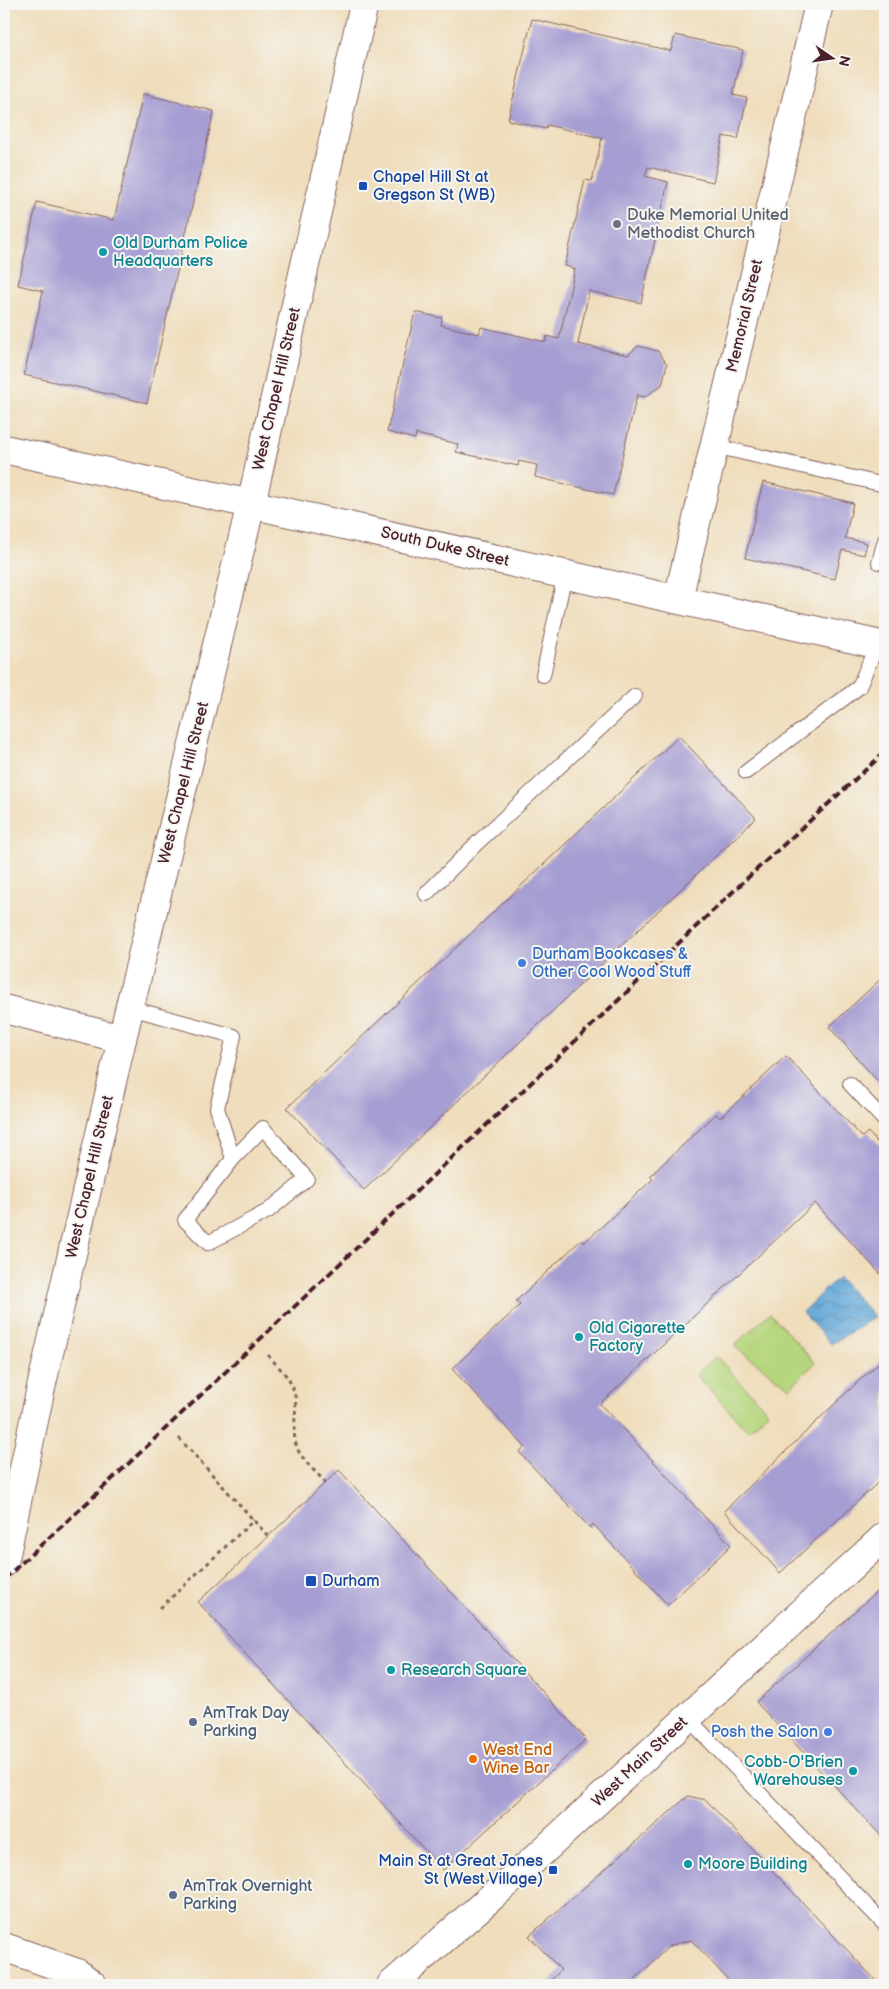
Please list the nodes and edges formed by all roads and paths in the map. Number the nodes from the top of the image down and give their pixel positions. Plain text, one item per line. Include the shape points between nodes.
1 (364, 4) edge
2 (819, 4) edge
3 (714, 446) junction
4 (4, 450) edge
5 (885, 485) edge
6 (251, 504) junction
7 (885, 540) edge
8 (878, 562) dead end
9 (565, 574) junction
10 (678, 599) junction
11 (881, 645) edge
12 (543, 675) dead end
13 (636, 696) dead end
14 (746, 772) dead end
15 (426, 894) dead end
16 (130, 1008) junction
17 (4, 1009) edge
18 (122, 1039) junction
19 (850, 1084) dead end
20 (885, 1120) edge
21 (233, 1159) junction
22 (268, 1355) dead end
23 (179, 1438) dead end
24 (326, 1483) dead end
25 (12, 1484) edge
26 (254, 1520) junction
27 (268, 1536) dead end
28 (885, 1536) edge
29 (4, 1563) edge
30 (160, 1608) dead end
31 (688, 1718) junction
32 (885, 1925) edge
33 (4, 1947) edge
34 (93, 1985) edge
35 (391, 1985) edge

1 - 6 main road, West Chapel Hill Street
2 - 3 main road, Memorial Street
3 - 5 lane
3 - 10 main road, Memorial Street
4 - 6 main road, South Duke Street
6 - 9 main road, South Duke Street
6 - 16 main road, West Chapel Hill Street
7 - 8 lane
9 - 10 main road, South Duke Street
9 - 12 lane
10 - 11 main road, South Duke Street
11 - 14 lane via 859,687
13 - 15 lane via 475,844
16 - 18 main road, West Chapel Hill Street
16 - 21 lane via 234,1036 218,1108
17 - 18 main road
18 - 25 main road, West Chapel Hill Street via 40,1392
19 - 20 lane
21 - 21 lane via 185,1220 208,1243 268,1212 307,1179 263,1128
22 - 24 path via 290,1382 297,1403 295,1436 298,1450
23 - 26 path
25 - 29 main road, West Chapel Hill Street
26 - 27 path
26 - 30 path
28 - 31 main road, West Main Street
31 - 32 lane
31 - 35 main road, West Main Street via 528,1866
33 - 34 main road via 77,1973

